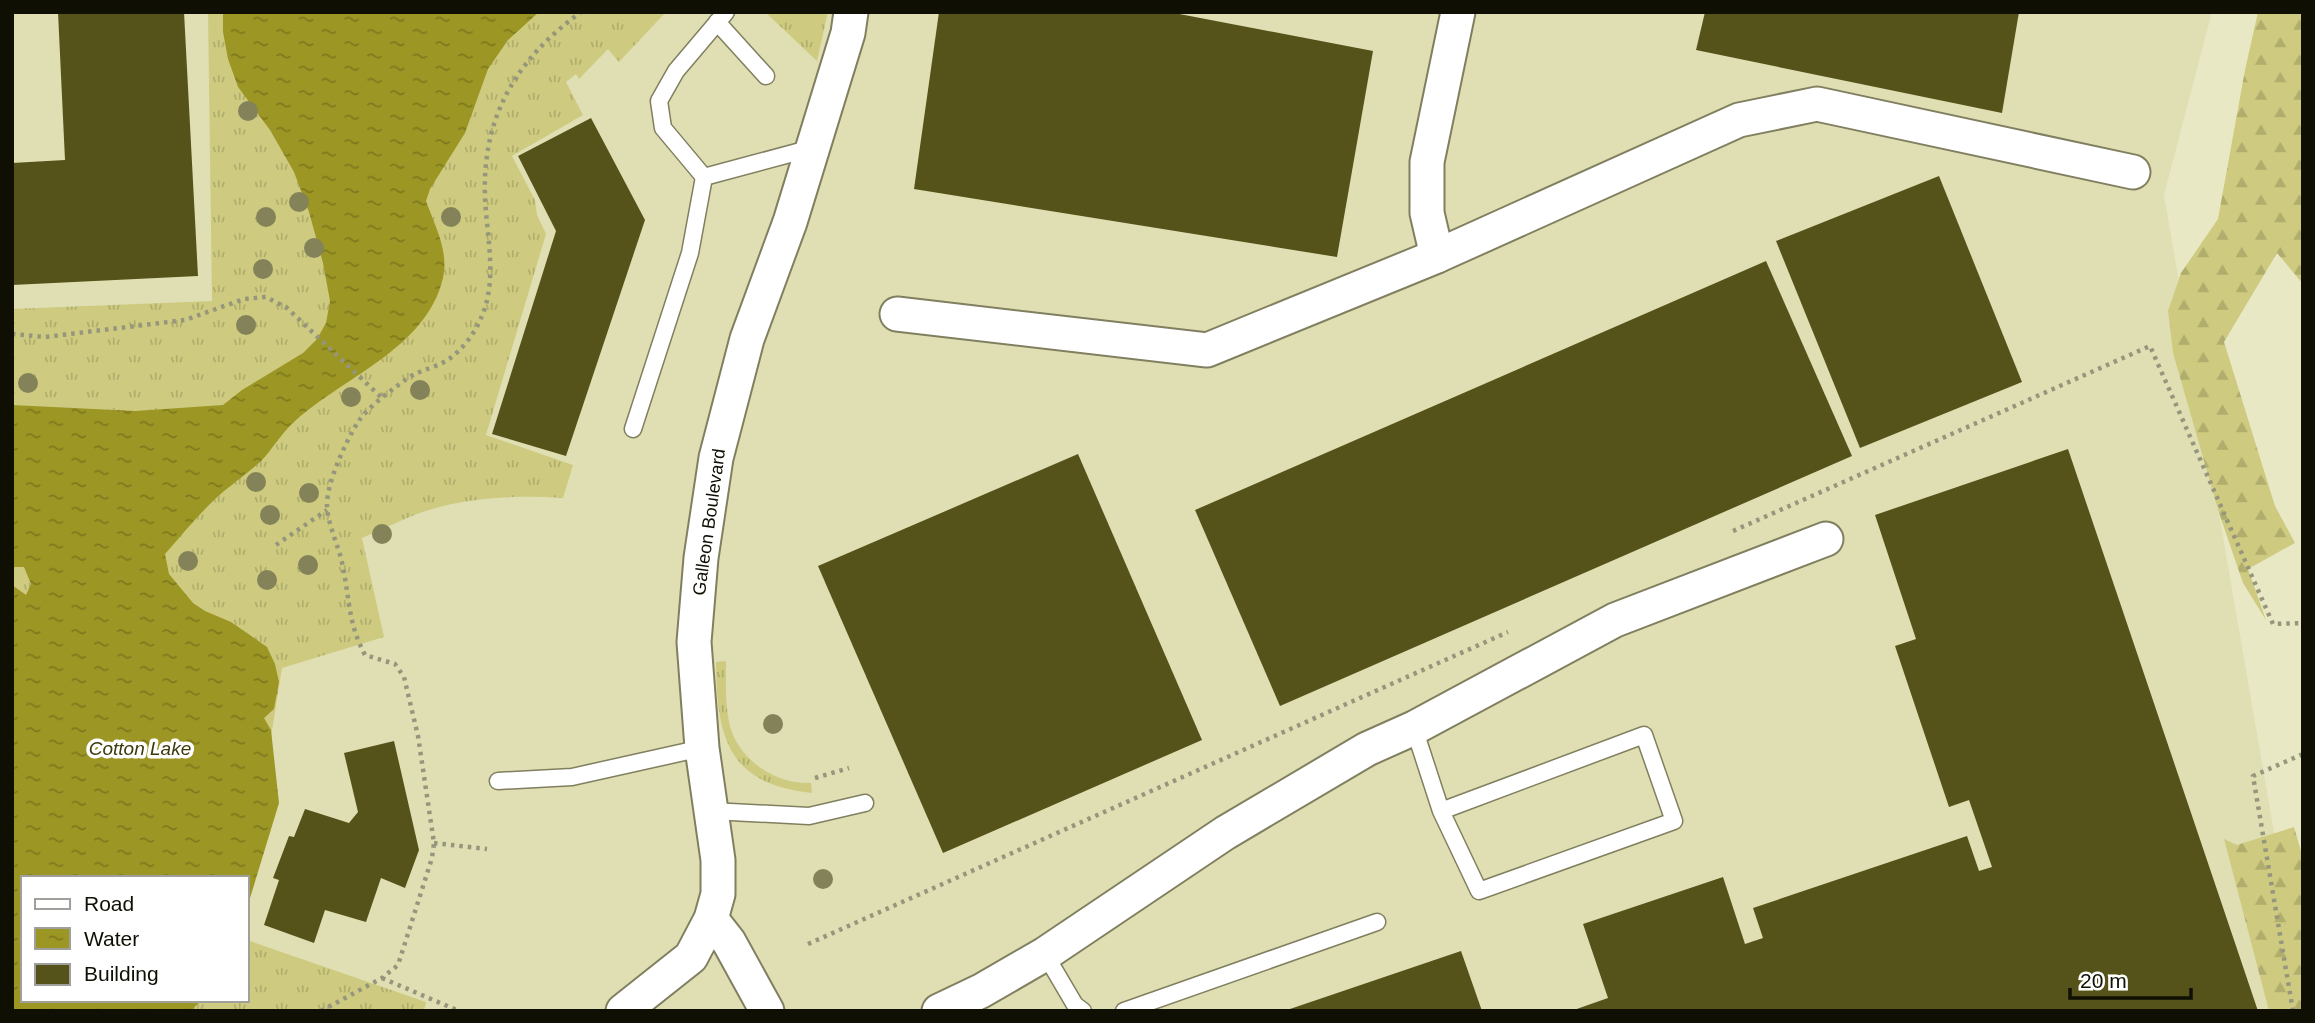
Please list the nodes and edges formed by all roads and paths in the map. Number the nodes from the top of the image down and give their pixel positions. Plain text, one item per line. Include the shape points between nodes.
1 (581, 12) edge
2 (851, 12) edge
3 (1458, 12) edge
4 (722, 17) edge
5 (766, 76) dead end
6 (812, 148) junction
7 (2133, 172) dead end
8 (704, 177) junction
9 (1437, 256) junction
10 (897, 314) dead end
11 (12, 334) edge
12 (382, 398) junction
13 (633, 429) dead end
14 (327, 510) junction
15 (1826, 539) dead end
16 (275, 545) dead end
17 (1414, 728) junction
18 (702, 748) junction
19 (2303, 754) edge
20 (849, 768) dead end
21 (815, 778) dead end
22 (498, 781) dead end
23 (864, 803) dead end
24 (711, 811) junction
25 (1441, 811) junction
26 (434, 843) junction
27 (487, 849) dead end
28 (711, 919) junction
29 (1377, 922) dead end
30 (1045, 954) junction
31 (382, 978) junction
32 (321, 1011) edge
33 (460, 1011) edge
34 (623, 1011) edge
35 (767, 1011) edge
36 (939, 1011) edge
37 (1083, 1011) edge
38 (1124, 1011) edge
39 (2293, 1011) edge

1 - 12 path via 534,52 510,85 494,125 483,187 490,261 482,317 470,338 449,359 412,375
2 - 6 street, Galleon Boulevard
3 - 9 street via 1427,162 1427,213
4 - 5 lane
4 - 8 lane via 676,71 659,101 663,128
6 - 8 lane
6 - 18 street, Galleon Boulevard via 747,339 716,458 694,642
7 - 9 street via 1817,104 1739,120
8 - 13 lane via 690,253
9 - 10 street via 1207,349
11 - 12 path via 45,337 185,320 244,299 266,297 288,308
12 - 14 path via 358,422 330,481
14 - 16 path
14 - 26 path via 359,643 365,655 395,664 404,677
15 - 17 street via 1615,620
17 - 25 lane
17 - 30 street via 1367,749 1224,833
18 - 22 lane via 572,777
18 - 24 street, Galleon Boulevard
19 - 39 path via 2253,776
20 - 21 path
23 - 24 lane via 809,816
24 - 28 street, Galleon Boulevard via 718,860 718,894
25 - 25 lane via 1644,735 1674,821 1479,891
26 - 27 path
26 - 31 path via 402,955 398,965
28 - 34 street, Galleon Boulevard via 691,957
28 - 35 street
29 - 38 lane
30 - 36 street
30 - 37 lane
31 - 32 path
31 - 33 path

